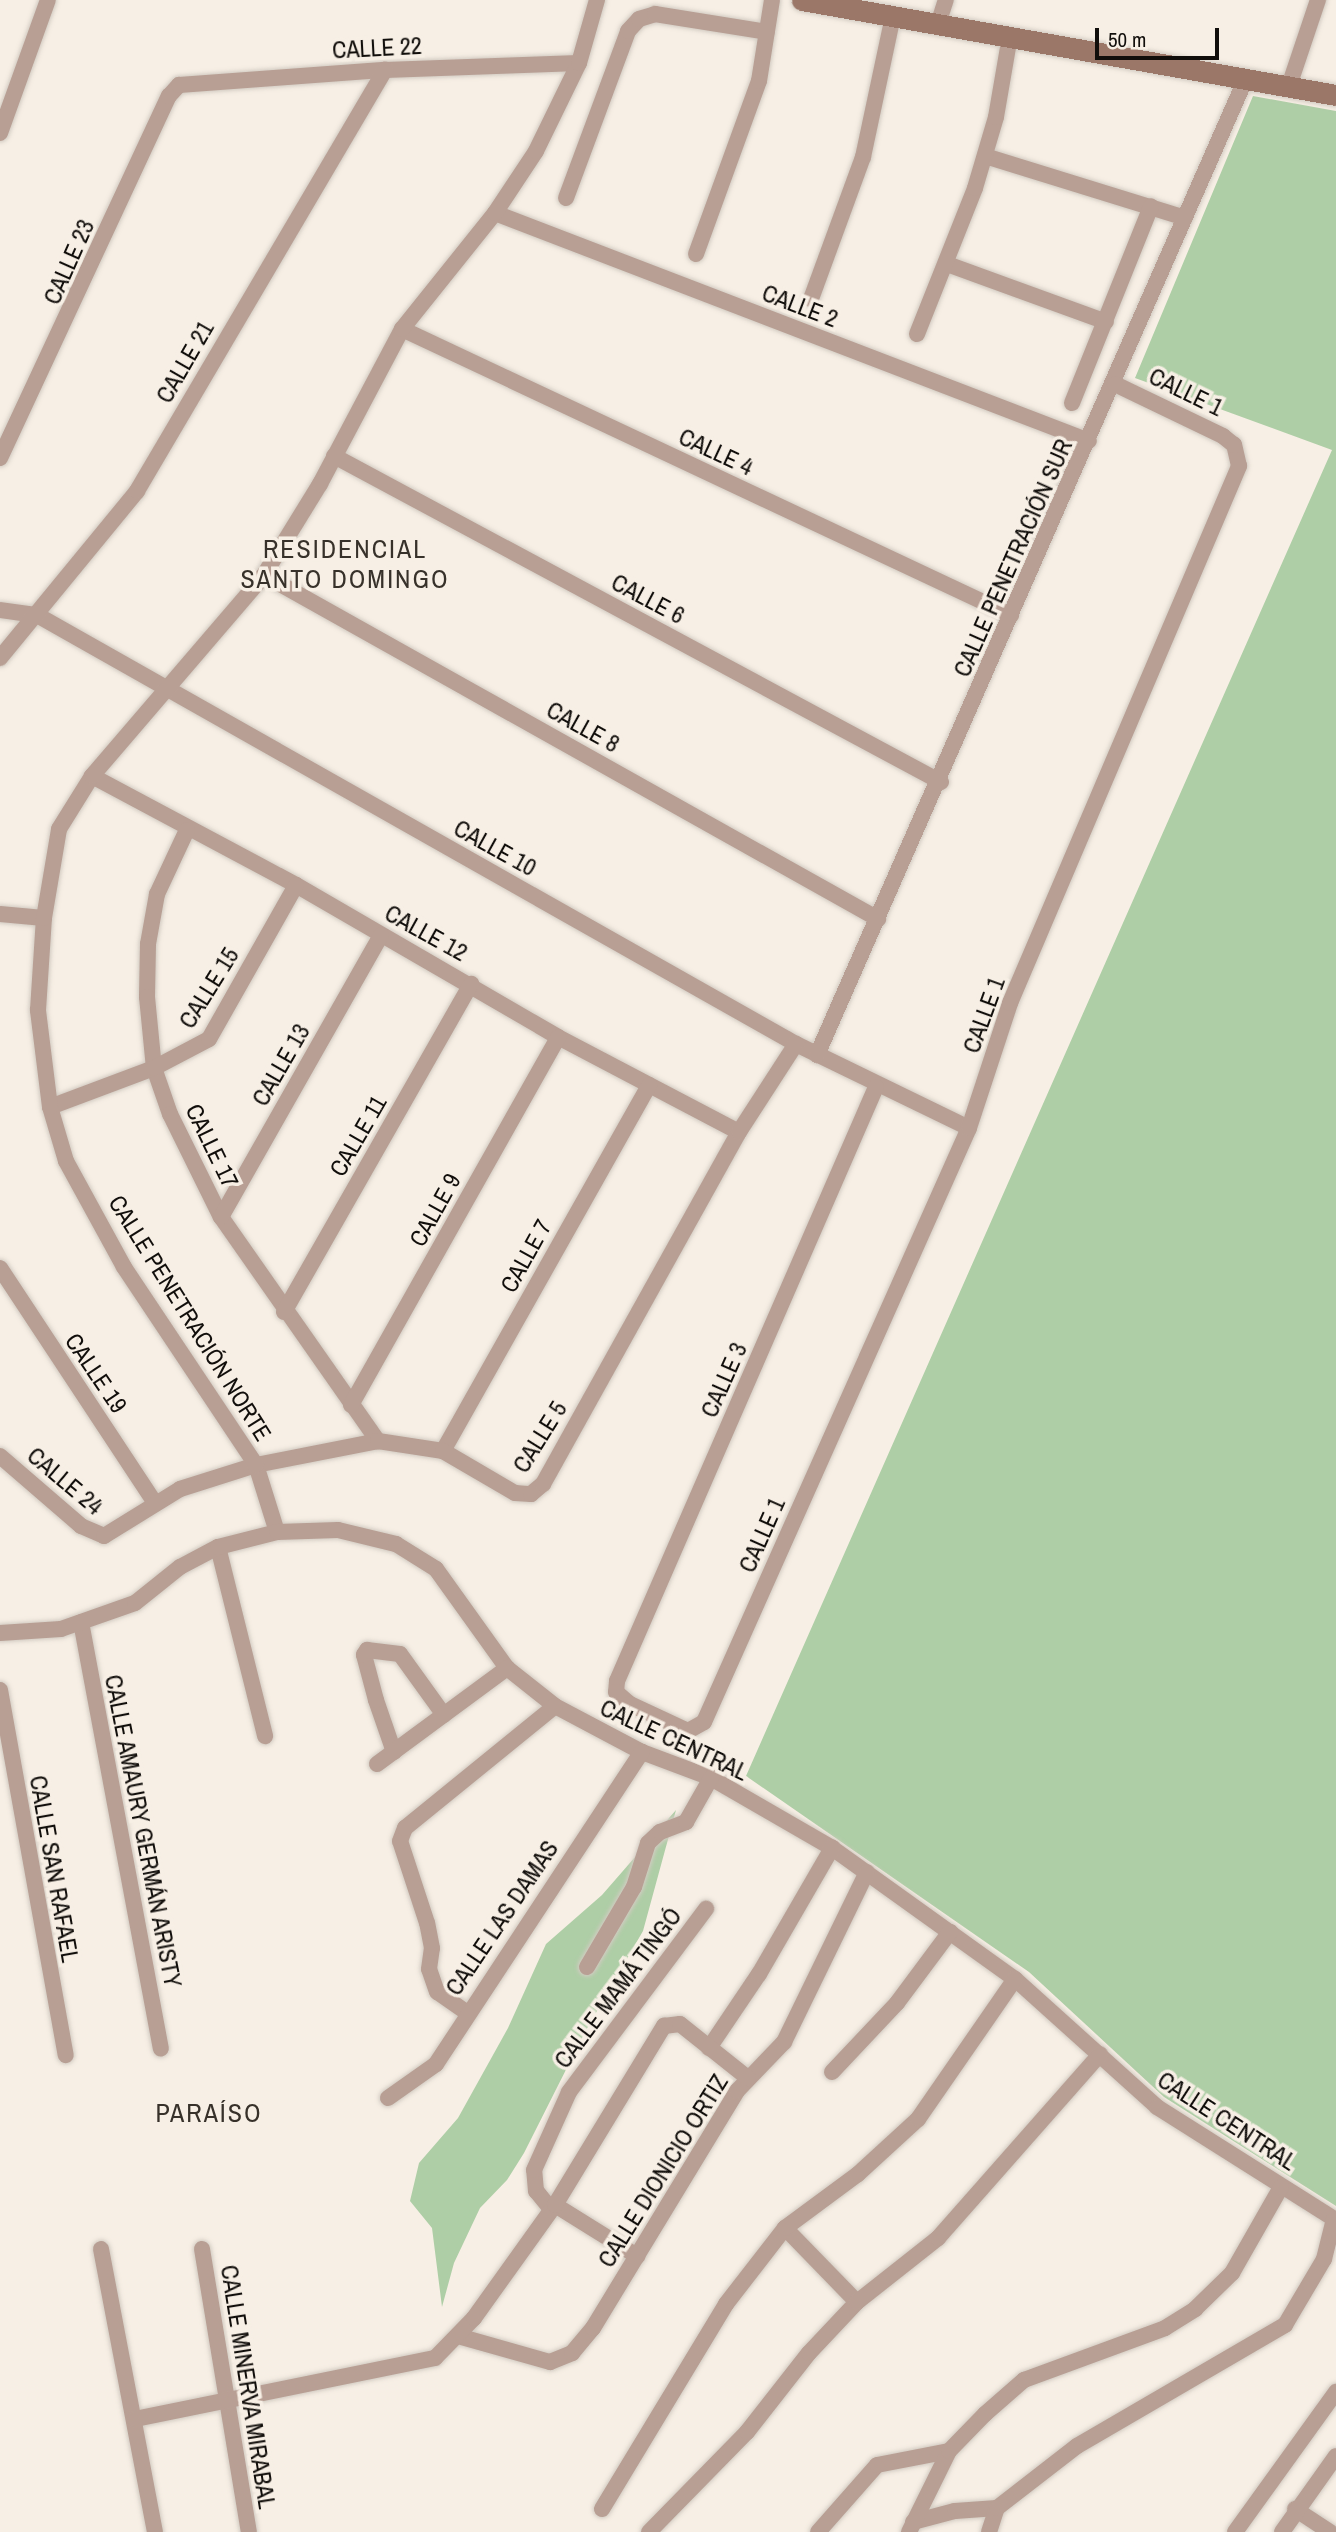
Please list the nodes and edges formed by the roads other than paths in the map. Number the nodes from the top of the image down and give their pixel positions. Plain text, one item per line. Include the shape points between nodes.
1 (48, 0) edge
2 (597, 0) edge
3 (772, 0) edge
4 (802, 0) edge
5 (946, 0) edge
6 (1318, 0) edge
7 (893, 16) junction
8 (938, 24) junction
9 (766, 33) junction
10 (1010, 36) junction
11 (579, 63) junction
12 (385, 69) junction
13 (1246, 78) junction
14 (179, 85) joint
15 (1289, 86) junction
16 (1336, 95) edge
17 (4, 114) edge
18 (0, 133) edge
19 (985, 156) junction
20 (566, 198) dead end
21 (1152, 205) junction
22 (495, 214) junction
23 (1185, 218) junction
24 (696, 254) dead end
25 (947, 264) junction
26 (811, 299) dead end
27 (1107, 322) junction
28 (402, 329) junction
29 (917, 334) dead end
30 (1115, 384) junction
31 (1072, 404) dead end
32 (1089, 441) junction
33 (334, 456) junction
34 (0, 458) edge
35 (264, 575) junction
36 (0, 610) edge
37 (37, 615) junction
38 (1011, 615) junction
39 (0, 658) edge
40 (166, 690) junction
41 (92, 776) junction
42 (941, 782) junction
43 (187, 830) junction
44 (296, 885) junction
45 (0, 914) edge
46 (44, 918) junction
47 (878, 919) junction
48 (381, 935) junction
49 (471, 984) junction
50 (558, 1037) junction
51 (796, 1044) junction
52 (817, 1055) junction
53 (154, 1068) junction
54 (649, 1084) junction
55 (876, 1087) junction
56 (50, 1107) junction
57 (969, 1128) junction
58 (738, 1132) junction
59 (220, 1217) junction
60 (1, 1272) edge
61 (284, 1312) junction
62 (351, 1405) junction
63 (379, 1441) junction
64 (443, 1451) junction
65 (0, 1456) edge
66 (256, 1465) junction
67 (155, 1503) junction
68 (277, 1532) junction
69 (104, 1536) joint
70 (218, 1547) junction
71 (81, 1622) junction
72 (0, 1633) edge
73 (507, 1668) junction
74 (0, 1690) edge
75 (555, 1706) junction
76 (444, 1715) junction
77 (704, 1722) joint
78 (265, 1736) dead end
79 (394, 1752) junction
80 (642, 1752) junction
81 (377, 1764) dead end
82 (711, 1778) junction
83 (832, 1849) junction
84 (867, 1872) junction
85 (706, 1909) dead end
86 (950, 1932) junction
87 (587, 1967) dead end
88 (1015, 1979) junction
89 (466, 2012) junction
90 (709, 2048) junction
91 (161, 2049) dead end
92 (1100, 2054) junction
93 (66, 2055) dead end
94 (832, 2072) dead end
95 (748, 2078) junction
96 (388, 2098) dead end
97 (1281, 2187) junction
98 (552, 2206) junction
99 (1335, 2219) edge
100 (785, 2228) junction
101 (101, 2249) dead end
102 (202, 2249) dead end
103 (637, 2256) junction
104 (857, 2302) junction
105 (458, 2336) junction
106 (1336, 2392) edge
107 (227, 2398) junction
108 (135, 2419) junction
109 (949, 2451) junction
110 (1336, 2456) edge
111 (997, 2508) junction
112 (602, 2509) dead end
113 (1295, 2509) junction
114 (911, 2527) edge
115 (155, 2532) edge
116 (249, 2532) edge
117 (649, 2532) edge
118 (818, 2532) edge
119 (989, 2532) edge
120 (1235, 2532) edge
121 (1282, 2532) edge
122 (1330, 2532) edge

1 - 17 street
2 - 11 street, CALLE PENETRACIÓN NORTE
3 - 9 street
4 - 7 main road
5 - 8 street
6 - 15 street
7 - 8 main road
7 - 26 street via 863,157
8 - 10 main road
9 - 20 street via 655,14 639,19 628,31
9 - 24 street via 747,121
10 - 13 main road
10 - 19 street
11 - 12 street, CALLE 22
11 - 22 street, CALLE PENETRACIÓN NORTE via 536,151
12 - 14 street, CALLE 22
12 - 37 street, CALLE 21 via 137,491
13 - 15 main road
13 - 23 street, CALLE PENETRACIÓN SUR
14 - 34 street, CALLE 23 via 169,96
15 - 16 main road
17 - 18 street
19 - 21 street
19 - 25 street
21 - 23 street
21 - 27 street
22 - 28 street, CALLE PENETRACIÓN NORTE
22 - 32 street, CALLE 2
23 - 30 street, CALLE PENETRACIÓN SUR
25 - 27 street
25 - 29 street
27 - 31 street
28 - 33 street, CALLE PENETRACIÓN NORTE
28 - 38 street, CALLE 4
30 - 32 street, CALLE PENETRACIÓN SUR
30 - 57 street, CALLE 1 via 1223,436 1234,444 1239,466 1010,1003
32 - 38 street, CALLE PENETRACIÓN SUR
33 - 35 street, CALLE PENETRACIÓN NORTE
33 - 42 street, CALLE 6
35 - 40 street, CALLE PENETRACIÓN NORTE
35 - 47 street, CALLE 8
36 - 37 street, CALLE 10
37 - 39 street, CALLE 21
37 - 40 street, CALLE 10
38 - 42 street, CALLE PENETRACIÓN SUR
40 - 41 street, CALLE PENETRACIÓN NORTE
40 - 51 street, CALLE 10
41 - 43 street, CALLE 12
41 - 46 street, CALLE PENETRACIÓN NORTE via 59,829
42 - 47 street, CALLE PENETRACIÓN SUR
43 - 44 street, CALLE 12
43 - 53 street, CALLE 17 via 156,894 148,944 147,997
44 - 48 street, CALLE 12
44 - 53 street, CALLE 15 via 209,1039
45 - 46 street
46 - 56 street, CALLE PENETRACIÓN NORTE via 38,1010
47 - 52 street, CALLE PENETRACIÓN SUR
48 - 49 street, CALLE 12
48 - 59 street, CALLE 13
49 - 50 street, CALLE 12
49 - 61 street, CALLE 11
50 - 54 street, CALLE 12
50 - 62 street, CALLE 9
51 - 52 street, CALLE 10
51 - 58 street, CALLE 5
52 - 55 street, CALLE 10
53 - 56 street, CALLE 15
53 - 59 street, CALLE 17 via 170,1114
54 - 58 street, CALLE 12
54 - 64 street, CALLE 7
55 - 57 street, CALLE 10
55 - 77 street, CALLE 3 via 621,1670 616,1692 629,1704 688,1731
56 - 66 street, CALLE PENETRACIÓN NORTE via 66,1161 124,1267
57 - 77 street, CALLE 1
58 - 64 street, CALLE 5 via 543,1483 531,1494 515,1493
59 - 61 street, CALLE 17
60 - 67 street, CALLE 19
61 - 62 street, CALLE 17
62 - 63 street, CALLE 17
63 - 64 street, CALLE 5
63 - 66 street, CALLE 5
65 - 69 street, CALLE 24 via 81,1526
66 - 67 street, CALLE 5 via 180,1489
66 - 68 street, CALLE PENETRACIÓN NORTE
67 - 69 street, CALLE 5
68 - 70 street, CALLE CENTRAL
68 - 73 street, CALLE CENTRAL via 338,1530 415,1553 455,1591 475,1629
70 - 71 street, CALLE CENTRAL via 180,1567 135,1603
70 - 78 street
71 - 72 street, CALLE CENTRAL via 61,1629
71 - 91 street, CALLE AMAURY GERMÁN ARISTY
73 - 75 street, CALLE CENTRAL
73 - 76 street
74 - 93 street, CALLE SAN RAFAEL
75 - 80 street, CALLE CENTRAL
75 - 89 street via 405,1828 400,1841 426,1923 432,1948 429,1969 437,1992
76 - 79 street
76 - 79 street via 400,1654 367,1650 364,1655
79 - 81 street
80 - 82 street, CALLE CENTRAL
80 - 89 street, CALLE LAS DAMAS
82 - 83 street, CALLE CENTRAL
82 - 87 street via 686,1822 660,1832 648,1843 634,1887
83 - 84 street, CALLE CENTRAL
83 - 90 street via 759,1974
84 - 86 street, CALLE CENTRAL
84 - 95 street, CALLE DIONICIO ORTIZ via 784,2042
85 - 98 street, CALLE MAMÁ TINGÓ via 569,2092 534,2170 536,2191
86 - 88 street, CALLE CENTRAL
86 - 94 street via 897,2003
88 - 92 street, CALLE CENTRAL
88 - 100 street via 918,2119 858,2175
89 - 96 street, CALLE LAS DAMAS via 436,2064
90 - 95 street
90 - 98 street via 680,2024 664,2026
92 - 97 street, CALLE CENTRAL via 1157,2107
92 - 104 street via 939,2238
95 - 103 street, CALLE DIONICIO ORTIZ
97 - 99 street, CALLE CENTRAL
97 - 109 street via 1232,2273 1195,2309 1165,2328 1024,2380
98 - 103 street
98 - 105 street
99 - 111 street via 1324,2259 1285,2325 1077,2446
100 - 104 street
100 - 112 street via 726,2304
101 - 108 street
102 - 107 street, CALLE MINERVA MIRABAL
103 - 105 street, CALLE DIONICIO ORTIZ via 593,2328 561,2361 550,2362
104 - 117 street via 809,2353 747,2432
105 - 107 street via 435,2358
106 - 120 street
107 - 108 street
107 - 116 street, CALLE MINERVA MIRABAL
108 - 115 street
109 - 114 street
109 - 118 street via 877,2465
110 - 113 street
111 - 114 street via 955,2511
111 - 119 street
113 - 121 street
113 - 122 street

